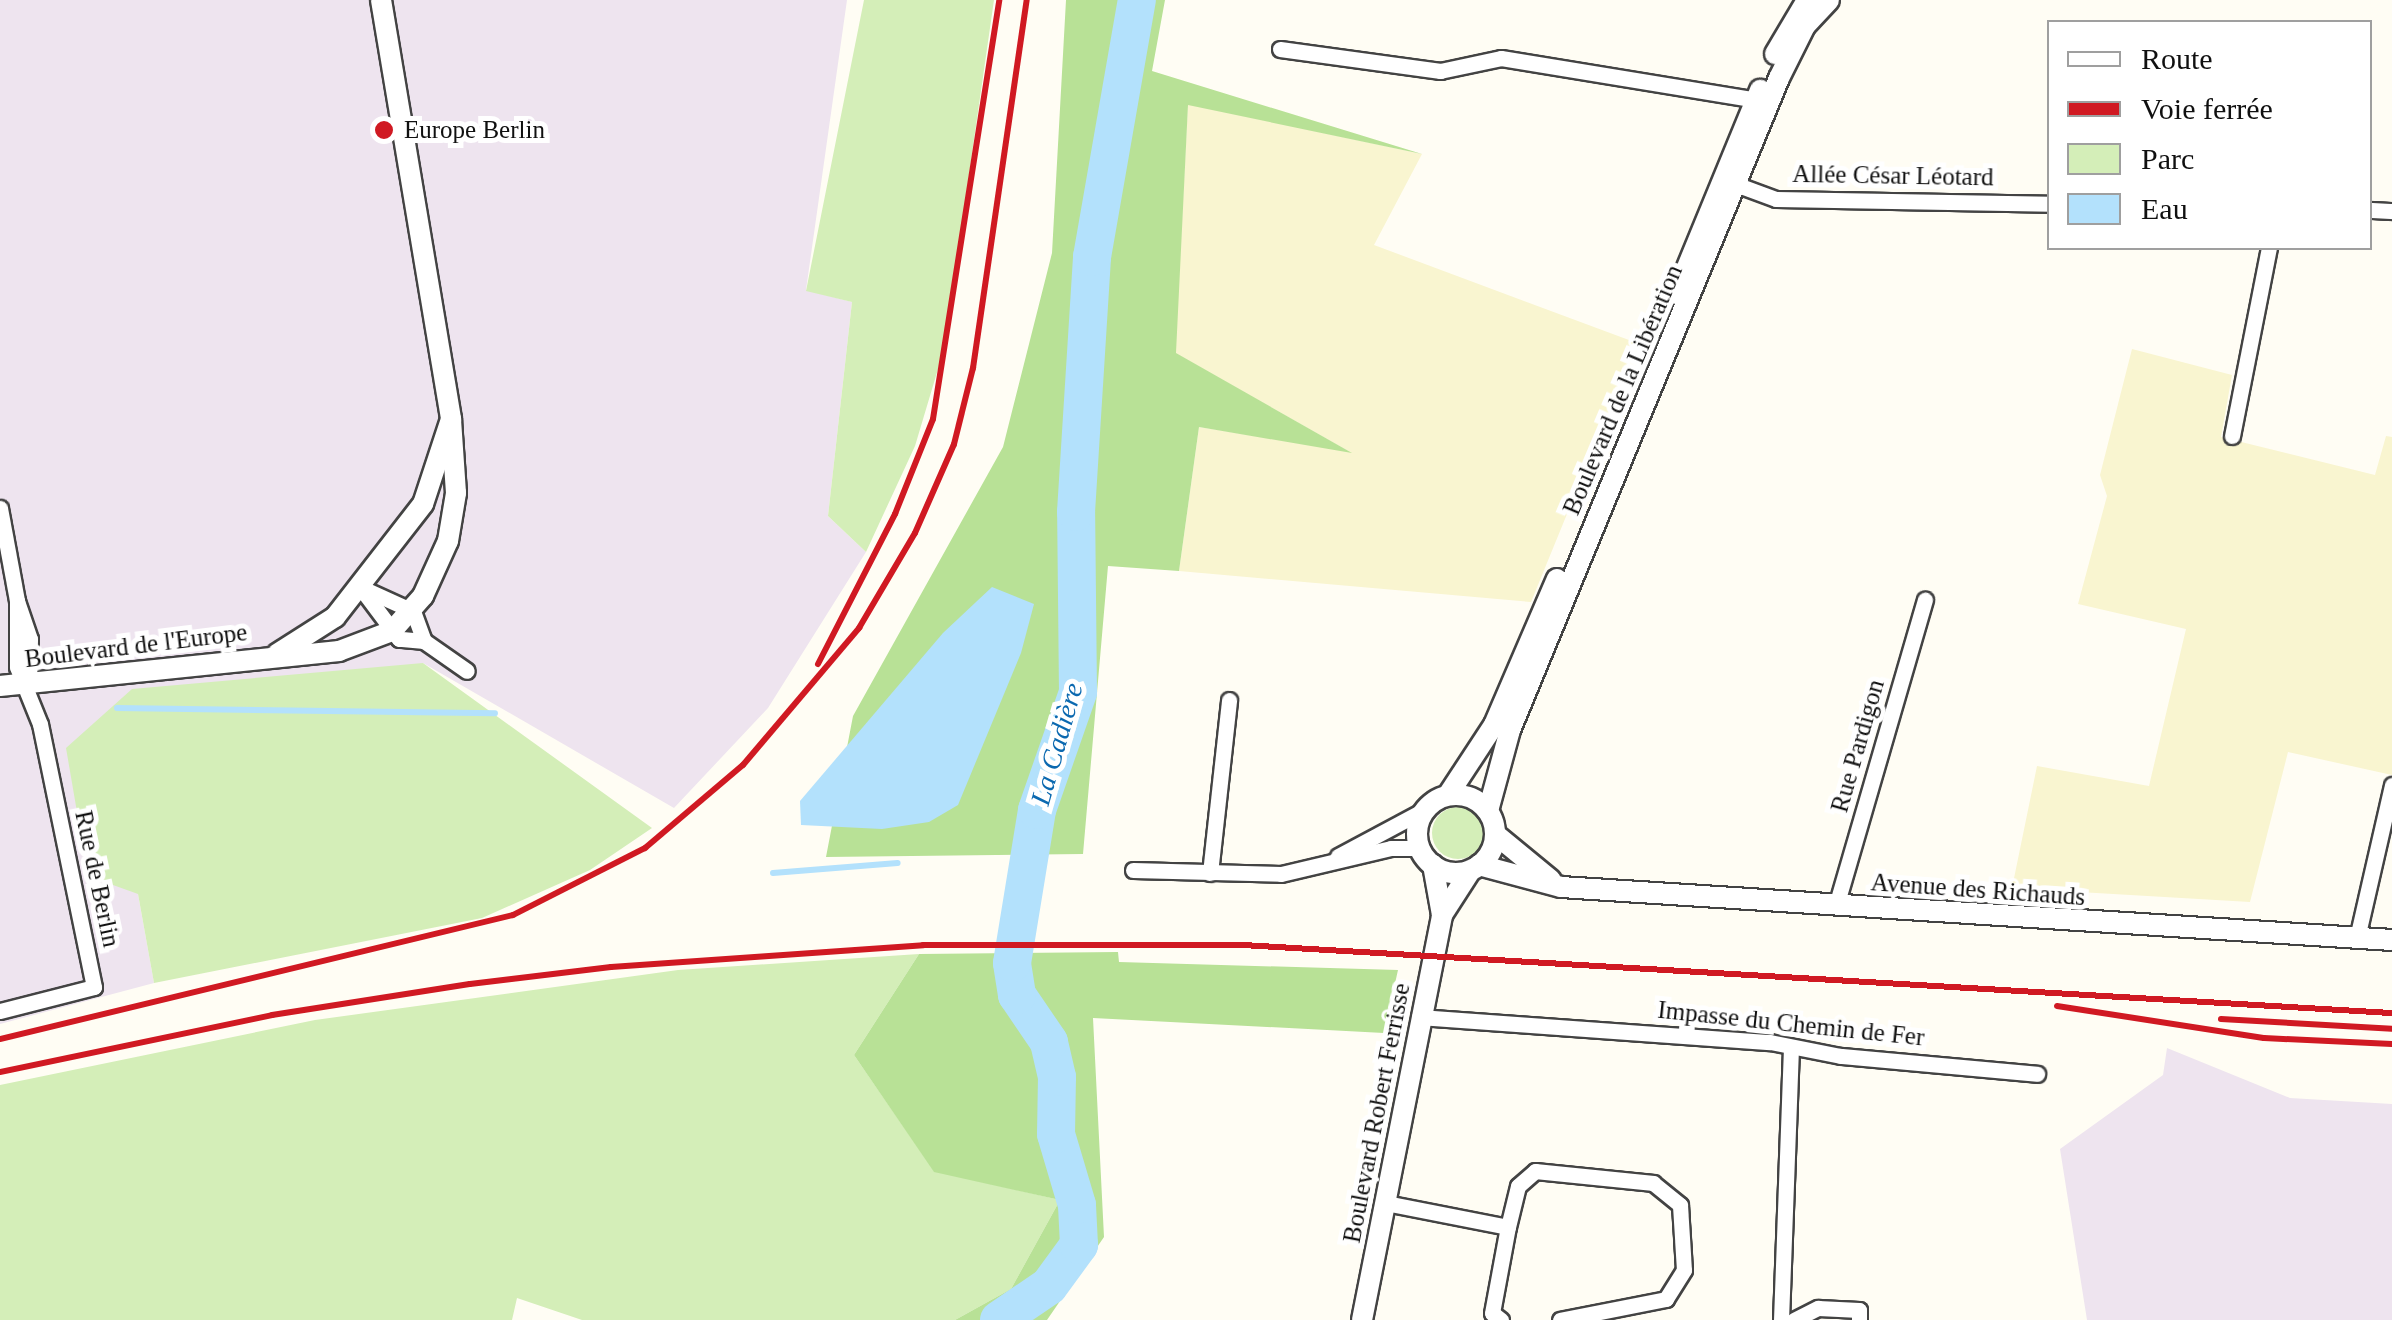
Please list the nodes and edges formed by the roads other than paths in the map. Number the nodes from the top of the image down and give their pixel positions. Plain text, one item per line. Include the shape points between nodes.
1 (381, 0) edge
2 (1807, 0) edge
3 (1828, 0) edge
4 (1280, 50) dead end
5 (1762, 102) junction
6 (1730, 182) junction
7 (2047, 204) edge
8 (2269, 250) edge
9 (451, 419) junction
10 (2232, 436) dead end
11 (0, 508) edge
12 (360, 587) junction
13 (1925, 600) dead end
14 (413, 611) junction
15 (392, 631) junction
16 (424, 641) junction
17 (278, 654) junction
18 (467, 671) dead end
19 (0, 686) edge
20 (29, 686) junction
21 (1229, 700) dead end
22 (2392, 785) edge
23 (1448, 795) junction
24 (1426, 809) junction
25 (1488, 811) junction
26 (1495, 834) junction
27 (1426, 857) junction
28 (1330, 861) junction
29 (1475, 868) junction
30 (1133, 870) dead end
31 (1210, 873) junction
32 (1561, 887) junction
33 (1836, 906) junction
34 (1442, 915) junction
35 (2358, 938) junction
36 (2392, 940) edge
37 (0, 1011) edge
38 (1420, 1017) junction
39 (1790, 1047) junction
40 (2037, 1074) dead end
41 (1386, 1203) junction
42 (1508, 1227) junction
43 (1362, 1320) edge
44 (1501, 1320) edge
45 (1560, 1320) edge
46 (1781, 1320) edge
47 (1794, 1320) edge
48 (1859, 1320) edge

1 - 9 street, Boulevard de l'Europe
2 - 5 street, Boulevard de la Libération
3 - 5 street, Boulevard de la Libération
4 - 5 street via 1440,71 1501,58
5 - 6 street, Boulevard de la Libération
6 - 7 street, Allée César Léotard via 1776,199
6 - 23 street, Boulevard de la Libération via 1494,725
6 - 25 street, Boulevard de la Libération via 1510,730
8 - 10 street
9 - 12 street, Boulevard de l'Europe via 423,504
9 - 14 street, Boulevard de l'Europe via 454,514 441,559
11 - 20 street, Rue de Berlin via 16,601 30,639
12 - 14 street
12 - 15 street
12 - 17 street, Boulevard de l'Europe via 321,629
13 - 33 street, Rue Pardigon
14 - 15 street, Boulevard de l'Europe
14 - 16 street
15 - 16 street via 408,643
15 - 17 street, Boulevard de l'Europe via 339,651
16 - 18 street
17 - 20 street, Boulevard de l'Europe
19 - 20 street, Boulevard de l'Europe
20 - 37 street, Rue de Berlin via 94,987
21 - 31 street
22 - 35 street
23 - 24 street
23 - 25 street via 1470,797
24 - 27 street
24 - 28 street
25 - 26 street
26 - 29 street
26 - 32 street
27 - 28 street
27 - 29 street via 1451,873
27 - 34 street, Boulevard Robert Ferrisse
28 - 31 street via 1281,874
29 - 32 street, Avenue des Richauds
29 - 34 street, Boulevard Robert Ferrisse
30 - 31 street
32 - 33 street, Avenue des Richauds
33 - 35 street, Avenue des Richauds
34 - 38 street, Boulevard Robert Ferrisse
35 - 36 street, Avenue des Richauds
38 - 39 street, Impasse du Chemin de Fer
38 - 41 street, Boulevard Robert Ferrisse
39 - 40 street, Impasse du Chemin de Fer
39 - 46 street
41 - 42 street
41 - 43 street, Boulevard Robert Ferrisse
42 - 44 street via 1492,1313
42 - 45 street via 1518,1186 1535,1171 1654,1183 1680,1205 1684,1270 1666,1300
47 - 48 street via 1818,1308 1858,1310

